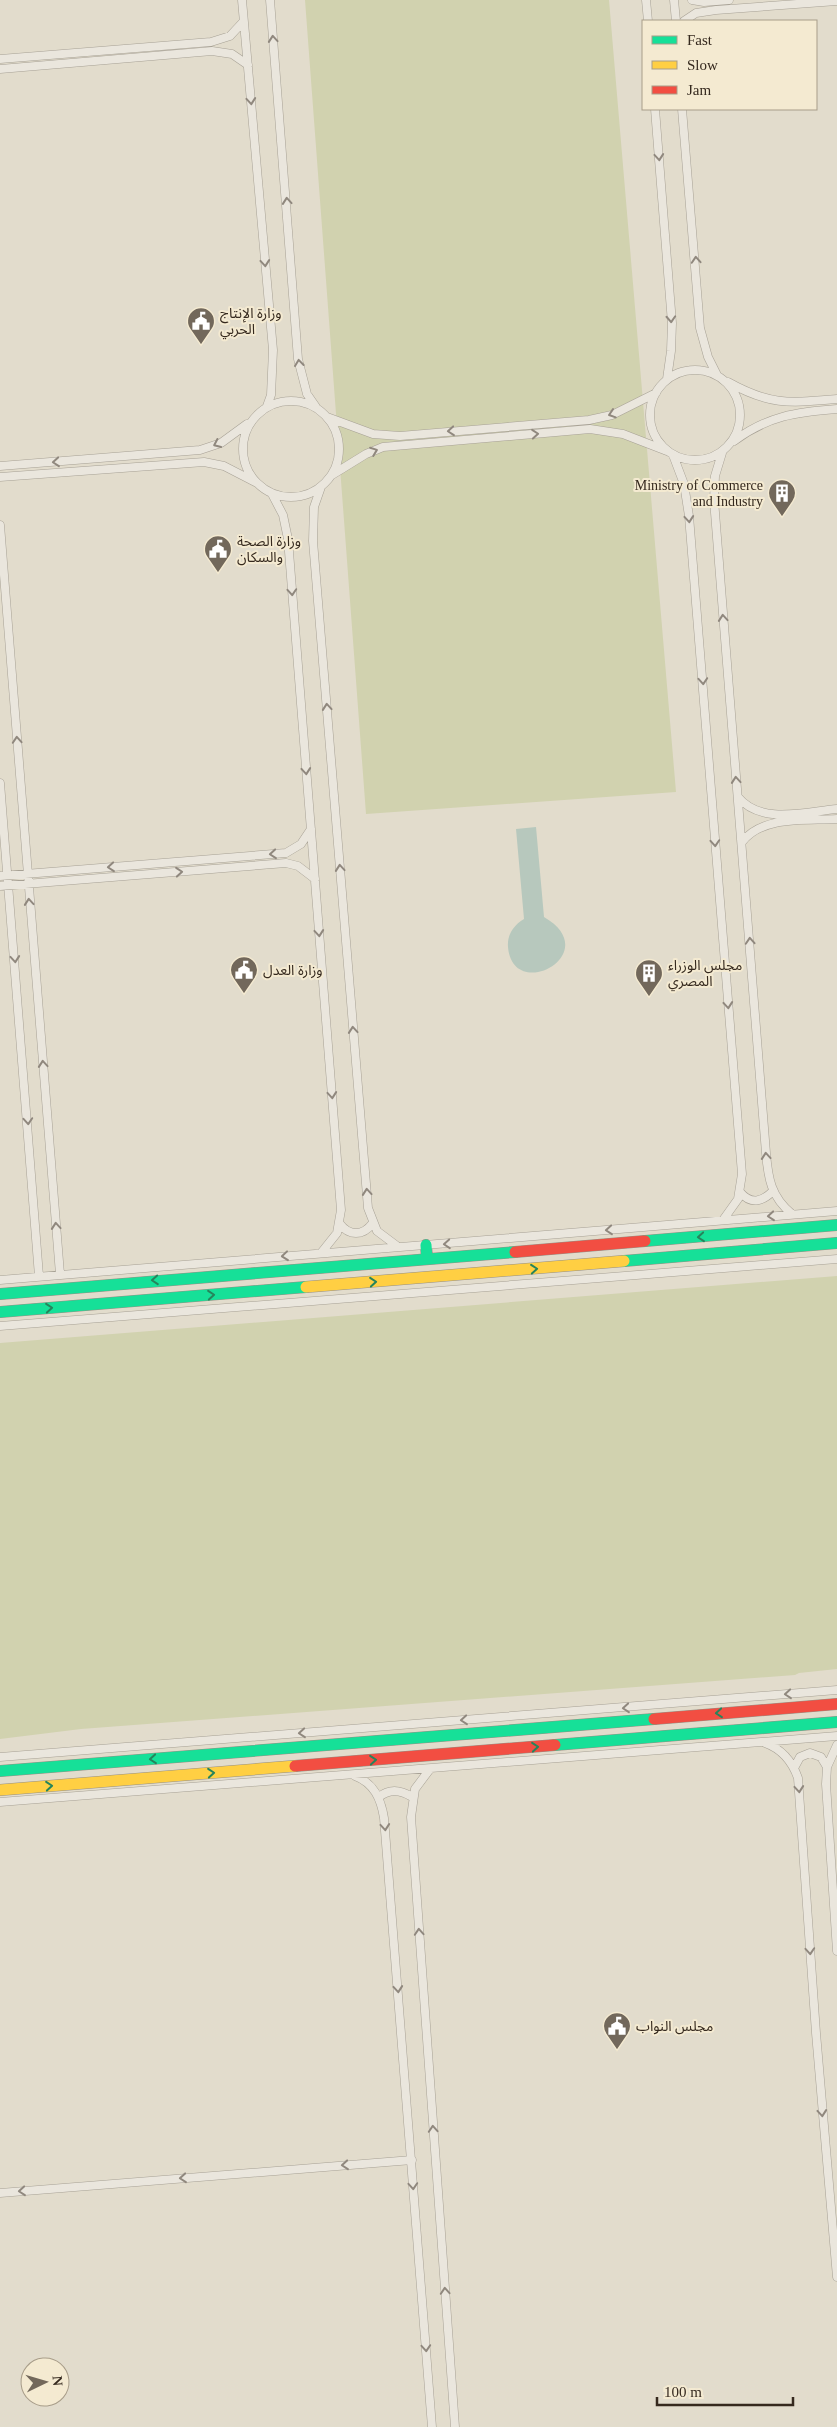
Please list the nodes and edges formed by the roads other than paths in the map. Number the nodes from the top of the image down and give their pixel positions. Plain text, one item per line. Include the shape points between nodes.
1 (242, 0) edge
2 (270, 0) edge
3 (646, 0) edge
4 (674, 0) edge
5 (692, 0) edge
6 (729, 0) edge
7 (837, 1) edge
8 (648, 20) edge
9 (676, 20) edge
10 (686, 20) edge
11 (243, 22) junction
12 (0, 59) edge
13 (248, 65) junction
14 (0, 69) edge
15 (655, 110) edge
16 (682, 110) edge
17 (721, 378) junction
18 (667, 380) junction
19 (656, 392) junction
20 (837, 399) edge
21 (268, 406) junction
22 (316, 407) junction
23 (837, 409) edge
24 (256, 416) junction
25 (327, 417) junction
26 (731, 444) junction
27 (670, 453) junction
28 (722, 453) junction
29 (0, 466) edge
30 (332, 476) junction
31 (0, 477) edge
32 (256, 483) junction
33 (321, 487) junction
34 (272, 494) junction
35 (0, 525) edge
36 (0, 783) edge
37 (738, 797) junction
38 (837, 809) edge
39 (837, 819) edge
40 (311, 828) junction
41 (742, 842) junction
42 (27, 874) junction
43 (4, 876) edge
44 (315, 879) junction
45 (28, 884) junction
46 (4, 886) edge
47 (773, 1191) junction
48 (740, 1192) junction
49 (837, 1211) edge
50 (792, 1214) junction
51 (723, 1220) junction
52 (340, 1224) junction
53 (372, 1224) junction
54 (837, 1225) edge
55 (837, 1243) edge
56 (426, 1245) junction
57 (397, 1246) junction
58 (321, 1253) junction
59 (837, 1259) edge
60 (428, 1260) junction
61 (406, 1261) junction
62 (60, 1274) junction
63 (39, 1276) junction
64 (407, 1279) junction
65 (0, 1280) edge
66 (0, 1294) edge
67 (0, 1312) edge
68 (0, 1326) edge
69 (837, 1690) edge
70 (837, 1704) edge
71 (837, 1722) edge
72 (837, 1736) edge
73 (761, 1742) junction
74 (837, 1745) edge
75 (0, 1757) edge
76 (827, 1767) junction
77 (794, 1768) junction
78 (430, 1769) junction
79 (0, 1771) edge
80 (353, 1775) junction
81 (0, 1790) edge
82 (379, 1797) junction
83 (412, 1797) junction
84 (0, 1802) edge
85 (837, 1951) edge
86 (412, 2160) junction
87 (0, 2193) edge
88 (837, 2277) edge
89 (432, 2427) edge
90 (455, 2427) edge

1 - 11 street
22 -> 2 street via 307,394 298,359
3 - 8 street
4 - 9 street
5 - 6 street
7 - 10 street via 716,10 696,13
11 - 12 street via 230,36 210,42
11 - 13 street
13 - 14 street via 232,54 212,51
13 -> 21 street via 273,350 272,395
15 -> 18 street via 672,322
17 -> 16 street via 708,357 700,328
17 - 18 street via 692,370
17 - 20 street via 751,395 776,402
17 - 26 street via 738,399 740,411 737,434
18 - 19 street
19 -> 25 street via 612,415 589,420 400,436 373,434
19 - 27 street via 651,404 652,430
21 - 22 street via 292,400
21 - 24 street
22 - 25 street
23 - 26 street via 778,417 753,428
24 -> 29 street via 221,443 200,450
24 - 32 street via 246,432 243,450 246,468
25 - 30 street via 336,430 339,445 338,461
26 - 28 street
27 - 28 street via 685,460 698,461
30 -> 27 street via 366,454 384,447 590,429 623,434
27 -> 48 street via 684,484 689,516 742,1174
37 -> 28 street via 714,500 715,476
30 - 33 street
31 - 32 street via 204,462 224,466
32 - 34 street
33 - 34 street via 298,497
53 -> 33 street via 368,1208 313,542 314,507
34 -> 40 street via 283,515 288,539
42 -> 35 street
36 - 43 street
37 - 38 street via 753,810 766,814
37 - 41 street
39 - 41 street via 766,825 752,831
40 -> 42 street via 301,844 286,852
40 - 44 street
47 -> 41 street via 768,1176
42 - 43 street
42 - 45 street
43 - 46 street
45 -> 44 street via 286,862 298,866
44 -> 52 street
45 - 46 street
62 -> 45 street
46 -> 63 street
47 - 48 street via 756,1201 747,1199
47 - 50 street
48 - 51 street
49 - 50 street
50 -> 51 street
51 -> 56 street
52 - 53 street via 354,1233 364,1232
52 - 58 street via 333,1240
53 - 57 street via 382,1238
54 -> 60 street
64 -> 55 street
56 - 57 street
56 - 60 street
57 - 58 street
58 -> 62 street
59 - 68 street
60 - 61 street
61 - 64 street
61 -> 66 street
62 - 63 street
63 - 65 street
67 -> 64 street
69 -> 75 street
70 -> 79 street
81 -> 71 street
72 - 73 street
73 - 77 street via 776,1747
73 - 78 street
74 - 76 street
76 - 77 street via 821,1757 810,1753 800,1757
76 - 85 street
77 -> 88 street via 799,1788
78 - 80 street
78 - 83 street
80 - 82 street via 371,1786
80 - 84 street
82 - 83 street via 398,1791
82 -> 86 street via 384,1818
90 -> 83 street via 411,1826
86 -> 87 street
86 -> 89 street

